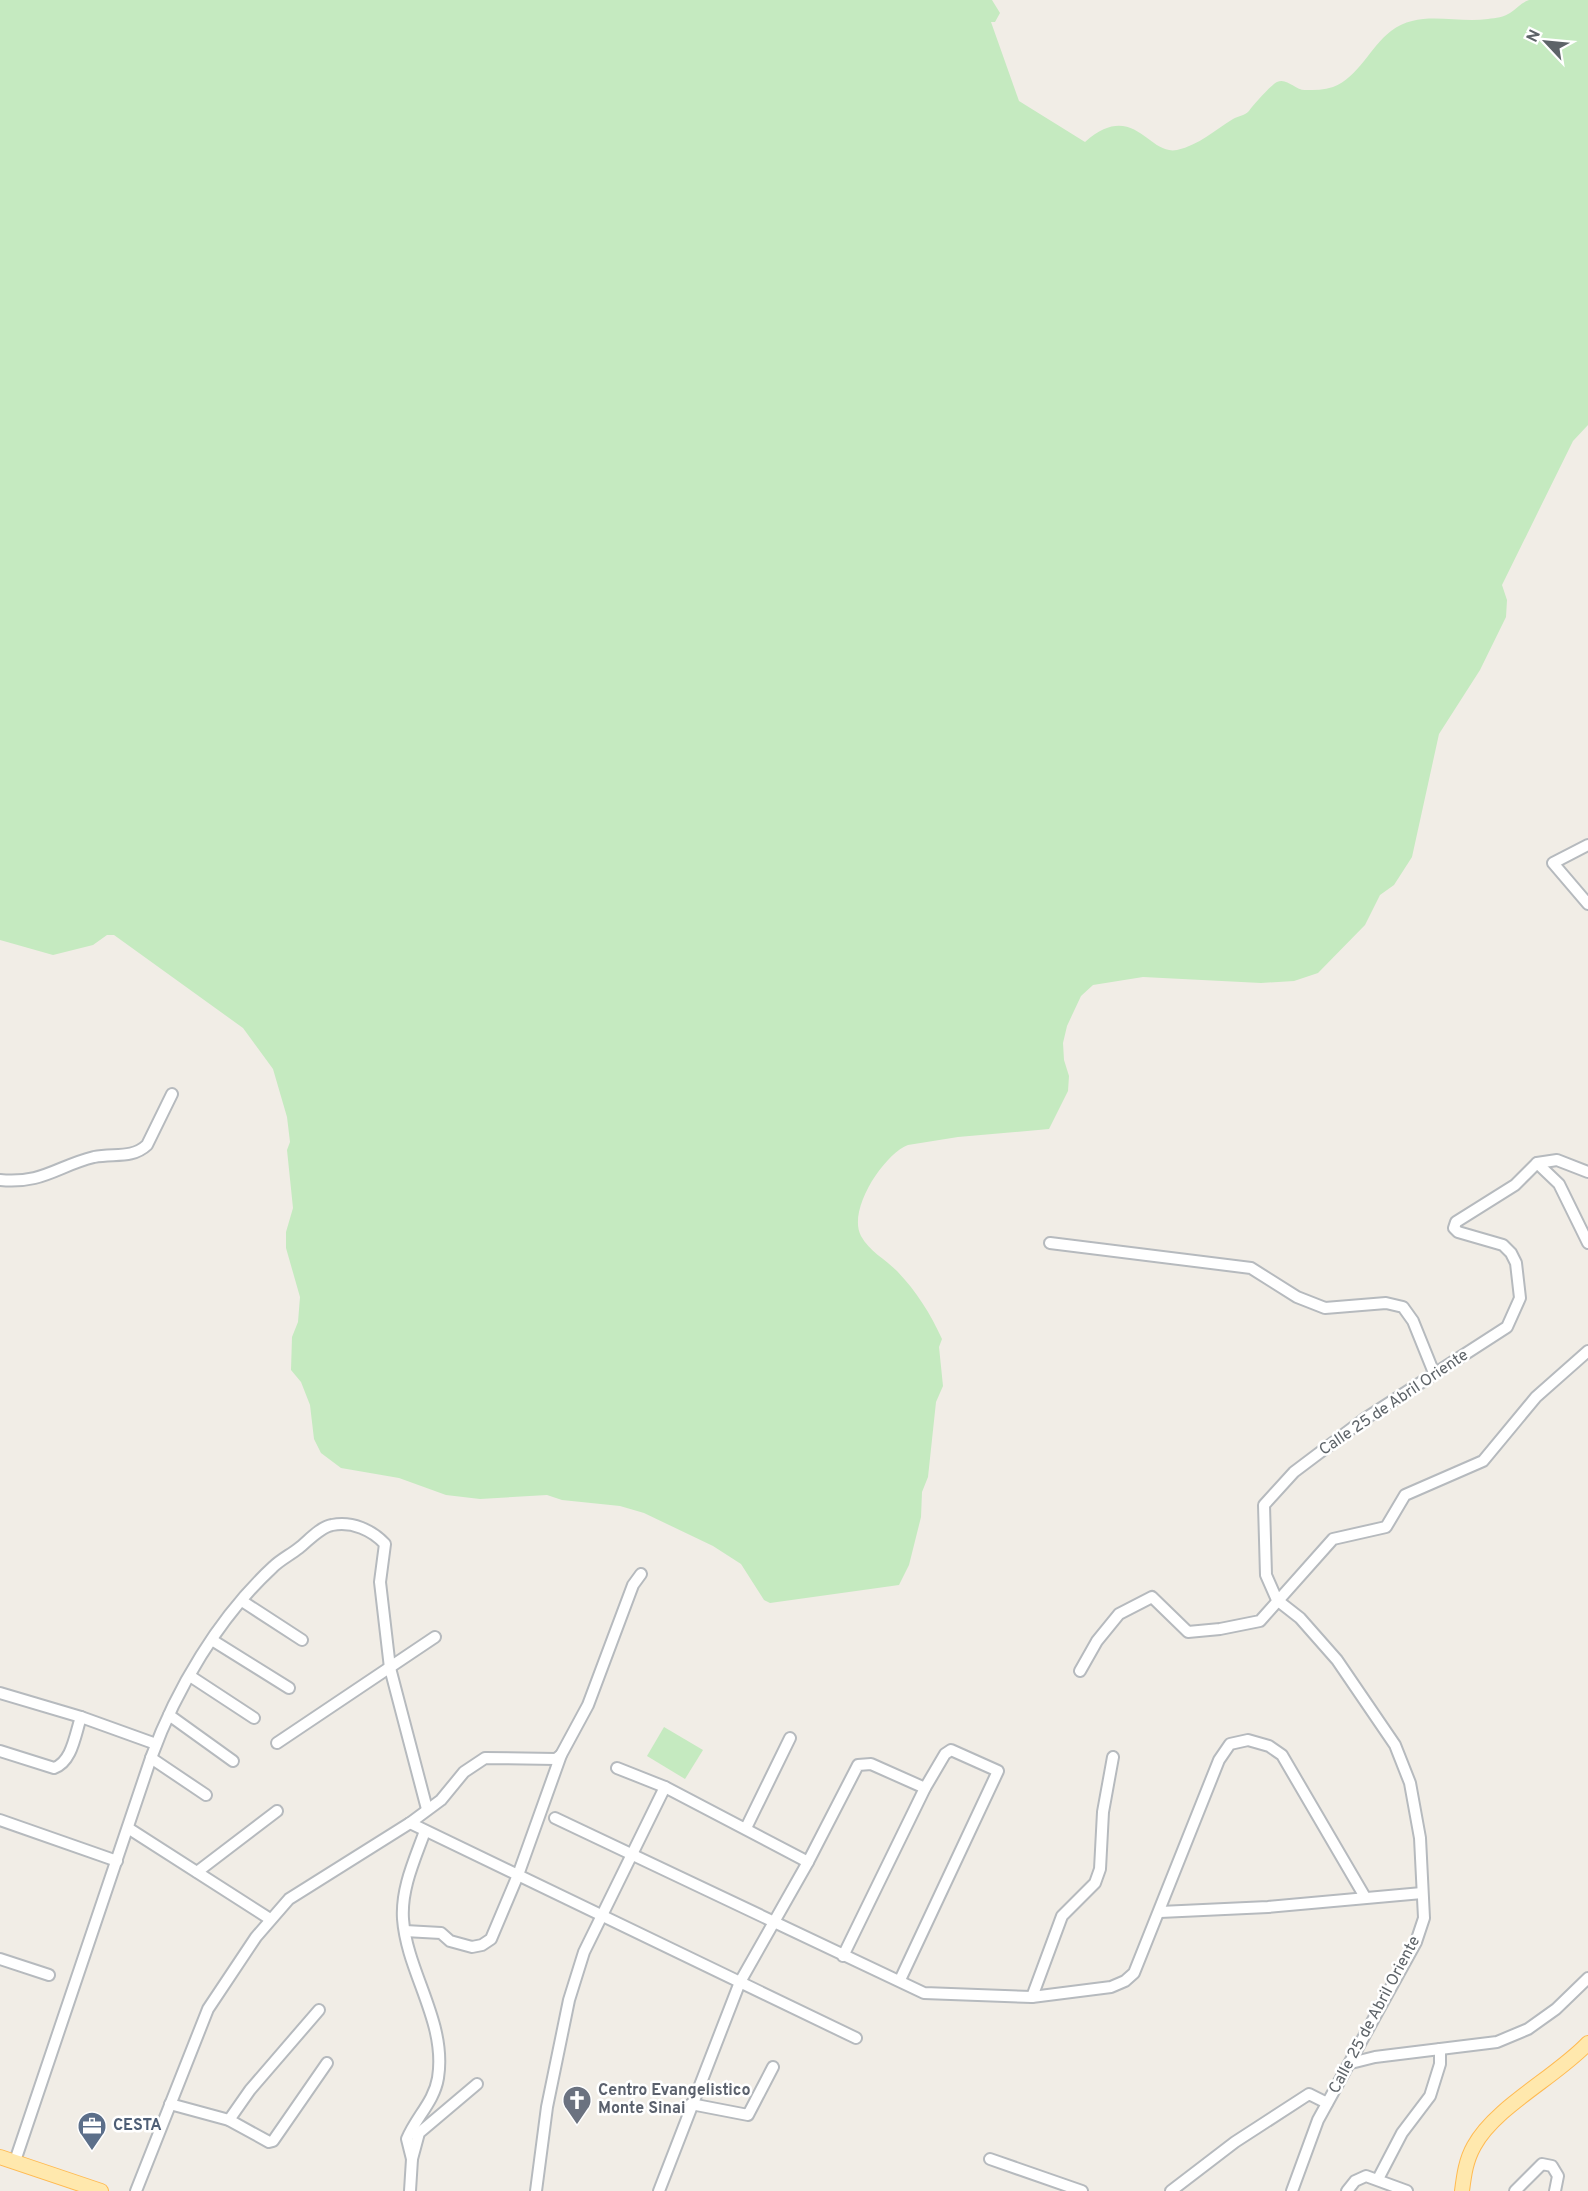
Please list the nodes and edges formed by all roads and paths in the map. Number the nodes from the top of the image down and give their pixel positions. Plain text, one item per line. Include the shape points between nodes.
1 (1588, 845) edge
2 (1588, 904) edge
3 (172, 1094) dead end
4 (1537, 1163) junction
5 (1588, 1172) edge
6 (0, 1180) edge
7 (1050, 1243) dead end
8 (1588, 1243) edge
9 (1588, 1351) edge
10 (1434, 1373) junction
11 (641, 1574) dead end
12 (1277, 1600) junction
13 (242, 1601) junction
14 (435, 1637) dead end
15 (212, 1640) junction
16 (302, 1640) dead end
17 (390, 1668) junction
18 (1080, 1671) dead end
19 (190, 1676) junction
20 (289, 1688) dead end
21 (0, 1693) edge
22 (170, 1715) junction
23 (81, 1717) junction
24 (254, 1718) dead end
25 (790, 1738) dead end
26 (277, 1743) dead end
27 (156, 1744) junction
28 (0, 1751) edge
29 (561, 1755) junction
30 (1113, 1757) dead end
31 (151, 1758) junction
32 (233, 1761) dead end
33 (617, 1768) dead end
34 (665, 1787) junction
35 (925, 1788) junction
36 (206, 1795) dead end
37 (428, 1809) junction
38 (277, 1811) dead end
39 (555, 1818) dead end
40 (0, 1820) edge
41 (410, 1822) junction
42 (128, 1828) junction
43 (746, 1828) junction
44 (425, 1831) junction
45 (634, 1854) junction
46 (117, 1861) junction
47 (808, 1862) junction
48 (197, 1872) junction
49 (518, 1875) junction
50 (1422, 1893) junction
51 (1365, 1897) junction
52 (1160, 1912) junction
53 (603, 1916) junction
54 (270, 1919) junction
55 (774, 1920) junction
56 (405, 1931) junction
57 (843, 1956) junction
58 (0, 1959) edge
59 (49, 1975) dead end
60 (1588, 1978) edge
61 (900, 1980) junction
62 (740, 1982) junction
63 (1032, 1996) junction
64 (319, 2010) dead end
65 (856, 2038) dead end
66 (1588, 2043) edge
67 (1440, 2049) junction
68 (327, 2063) dead end
69 (1351, 2063) junction
70 (773, 2067) dead end
71 (477, 2084) dead end
72 (691, 2103) junction
73 (1327, 2103) junction
74 (170, 2104) junction
75 (229, 2120) junction
76 (0, 2157) edge
77 (412, 2159) junction
78 (990, 2159) dead end
79 (15, 2161) junction
80 (1378, 2179) junction
81 (101, 2191) edge
82 (136, 2191) edge
83 (410, 2191) edge
84 (536, 2191) edge
85 (659, 2191) edge
86 (1082, 2191) edge
87 (1171, 2191) edge
88 (1292, 2191) edge
89 (1347, 2191) edge
90 (1407, 2191) edge
91 (1462, 2191) edge
92 (1515, 2191) edge
93 (1556, 2191) edge

1 - 2 street via 1552,863
3 - 6 street via 141,1151 94,1157 27,1181
4 - 5 street via 1557,1160
4 - 8 street via 1559,1184
4 - 10 street, Calle 25 de Abril Oriente via 1515,1185 1456,1222 1454,1228 1458,1232 1503,1245 1511,1253 1520,1298 1508,1328
7 - 10 street via 1251,1268 1297,1297 1325,1308 1386,1304 1403,1307 1413,1321
9 - 12 street via 1536,1397 1484,1461 1405,1495 1386,1527 1334,1539
10 - 12 street, Calle 25 de Abril Oriente via 1294,1472 1264,1505 1266,1575
11 - 29 street via 633,1585 588,1705
12 - 18 street via 1260,1620 1188,1632 1152,1597 1119,1614
12 - 50 street, Calle 25 de Abril Oriente via 1300,1618 1337,1660 1395,1745 1410,1783 1420,1838
13 - 15 street
13 - 16 street
13 - 17 street via 273,1566 329,1525 346,1523 374,1533 385,1544 380,1582
14 - 17 street
15 - 19 street
15 - 20 street
17 - 26 street
17 - 37 street
19 - 22 street
19 - 24 street
21 - 23 street
22 - 27 street
22 - 32 street
23 - 27 street
23 - 28 street via 67,1760 54,1768
25 - 43 street
27 - 31 street
29 - 37 street via 556,1759 485,1758 464,1772 441,1800
29 - 49 street
30 - 63 street via 1103,1812 1100,1869 1095,1883 1062,1916
31 - 36 street
31 - 42 street
33 - 34 street
34 - 43 street
34 - 45 street
35 - 47 street via 871,1764 858,1765
35 - 57 street
35 - 61 street via 951,1750 998,1772
37 - 41 street
38 - 48 street
39 - 45 street
40 - 46 street
41 - 44 street
41 - 54 street via 289,1899
42 - 46 street
42 - 48 street
43 - 47 street
44 - 49 street
44 - 56 street via 405,1894
45 - 53 street
45 - 55 street
46 - 79 street
47 - 55 street
48 - 54 street
49 - 53 street
49 - 56 street via 487,1943 472,1947 450,1941 441,1933
50 - 51 street
50 - 69 street, Calle 25 de Abril Oriente via 1424,1918 1416,1942
51 - 52 street
51 - 52 street via 1290,1764 1269,1746 1248,1740 1230,1744 1218,1760
52 - 63 street via 1134,1972 1125,1982
53 - 62 street
53 - 84 street via 584,1952 569,2000 547,2107
54 - 74 street via 208,2009
55 - 57 street
55 - 62 street
56 - 77 street via 437,2033 439,2076 432,2099 407,2139
57 - 61 street
58 - 59 street
60 - 67 street via 1556,2009 1527,2029 1497,2042
61 - 63 street via 924,1993
62 - 65 street
62 - 72 street
64 - 75 street
66 - 91 main road via 1484,2131 1467,2160
67 - 69 street
67 - 80 street via 1440,2064 1430,2096 1402,2133
68 - 75 street via 273,2141
69 - 73 street, Calle 25 de Abril Oriente
70 - 72 street via 748,2115
71 - 77 street via 419,2133
72 - 85 street
73 - 87 street via 1309,2094 1235,2142
73 - 88 street, Calle 25 de Abril Oriente
74 - 75 street
74 - 82 street
76 - 79 main road
77 - 83 street
78 - 86 street
79 - 81 main road
80 - 89 street via 1359,2177
80 - 90 street
92 - 93 street via 1542,2164 1552,2166 1557,2176

